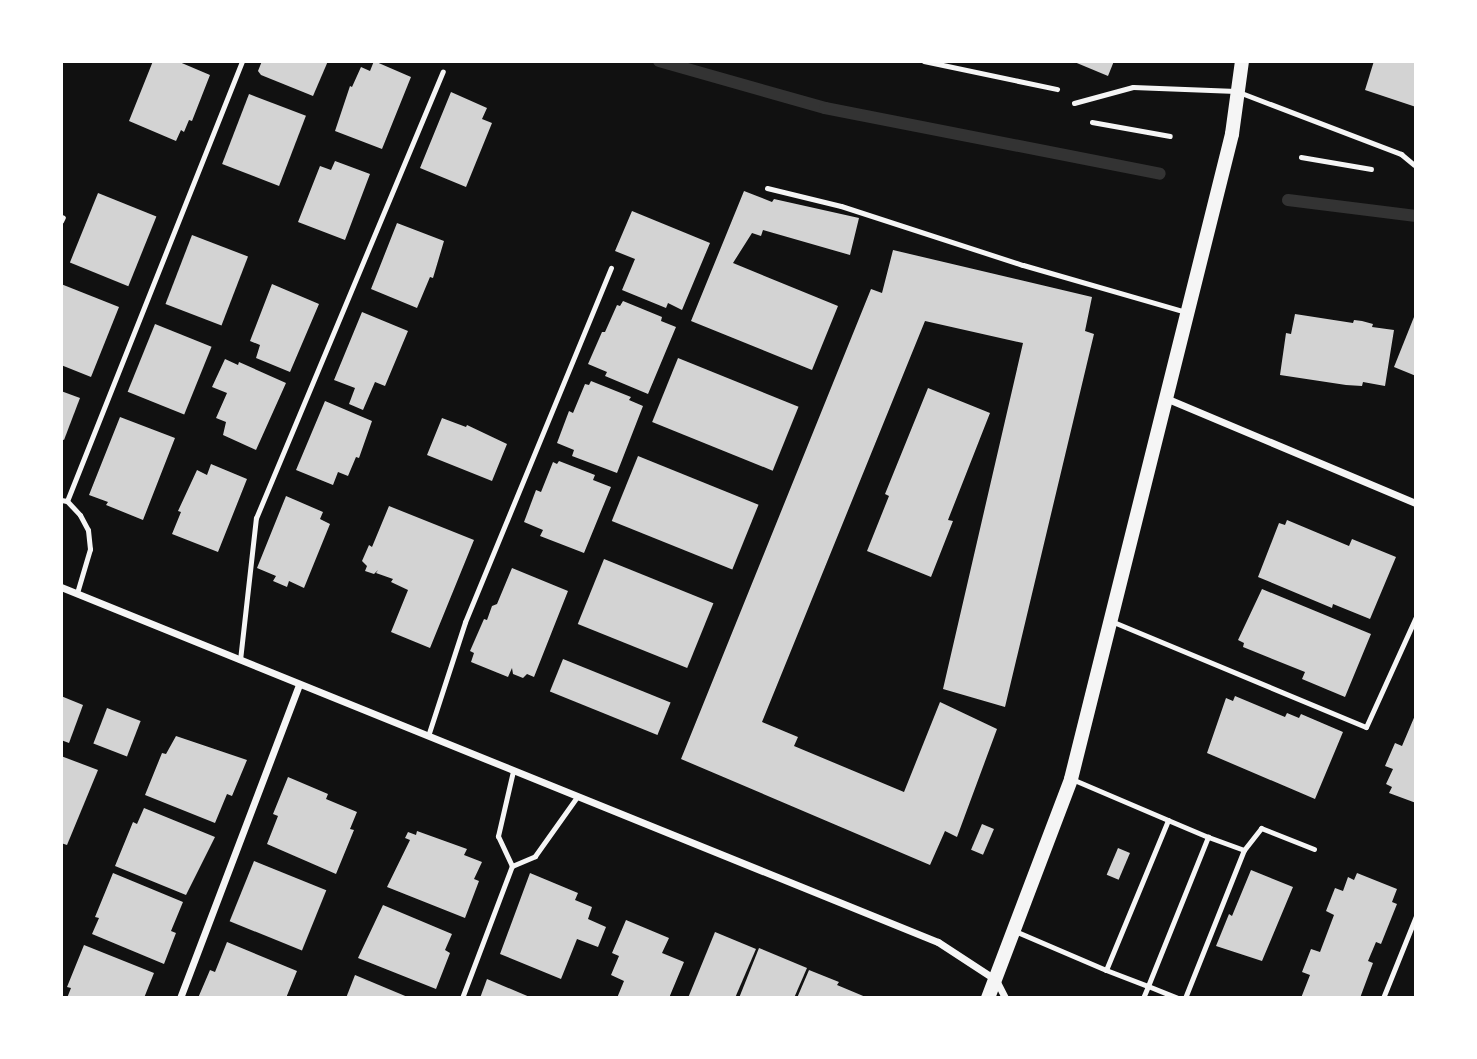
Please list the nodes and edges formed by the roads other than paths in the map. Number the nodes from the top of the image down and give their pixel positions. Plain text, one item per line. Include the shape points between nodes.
1 (242, 61) edge
2 (1242, 61) edge
3 (443, 72) dead end
4 (1236, 91) junction
5 (1074, 103) road end
6 (1414, 165) edge
7 (767, 187) dead end
8 (611, 268) dead end
9 (1189, 313) junction
10 (1168, 399) junction
11 (64, 500) edge
12 (1416, 503) edge
13 (61, 587) edge
14 (77, 593) junction
15 (1416, 617) edge
16 (1111, 621) junction
17 (240, 660) junction
18 (299, 685) junction
19 (428, 736) junction
20 (513, 771) junction
21 (1071, 779) junction
22 (577, 797) junction
23 (1168, 820) junction
24 (1208, 837) junction
25 (1314, 849) dead end
26 (1244, 850) junction
27 (512, 866) junction
28 (1416, 916) edge
29 (1015, 930) junction
30 (1106, 970) junction
31 (996, 980) junction
32 (1148, 986) junction
33 (180, 998) edge
34 (462, 998) edge
35 (988, 998) edge
36 (1005, 998) edge
37 (1143, 998) edge
38 (1177, 998) edge
39 (1185, 998) edge
40 (1383, 998) edge

1 - 11 lane
2 - 4 main road
3 - 17 lane via 256,518
4 - 5 lane via 1133,87
4 - 6 lane via 1401,155
4 - 9 main road via 1232,134
7 - 9 lane
8 - 19 lane via 465,622
9 - 10 main road
10 - 12 street
10 - 16 main road
11 - 14 lane via 89,530 90,550
13 - 14 street
14 - 17 street
15 - 16 lane via 1366,727
16 - 21 main road
17 - 18 street
18 - 19 street
18 - 33 street
19 - 20 street
20 - 22 street
20 - 27 lane via 498,836
21 - 23 lane
21 - 29 main road
22 - 27 lane via 535,856
22 - 31 street via 938,942
23 - 24 lane
23 - 30 lane
24 - 26 lane
24 - 32 lane
25 - 26 lane via 1261,828
26 - 39 lane
27 - 34 lane
28 - 40 lane
29 - 30 lane
29 - 31 main road
30 - 32 lane
31 - 35 main road
31 - 36 street
32 - 37 lane
32 - 38 lane

